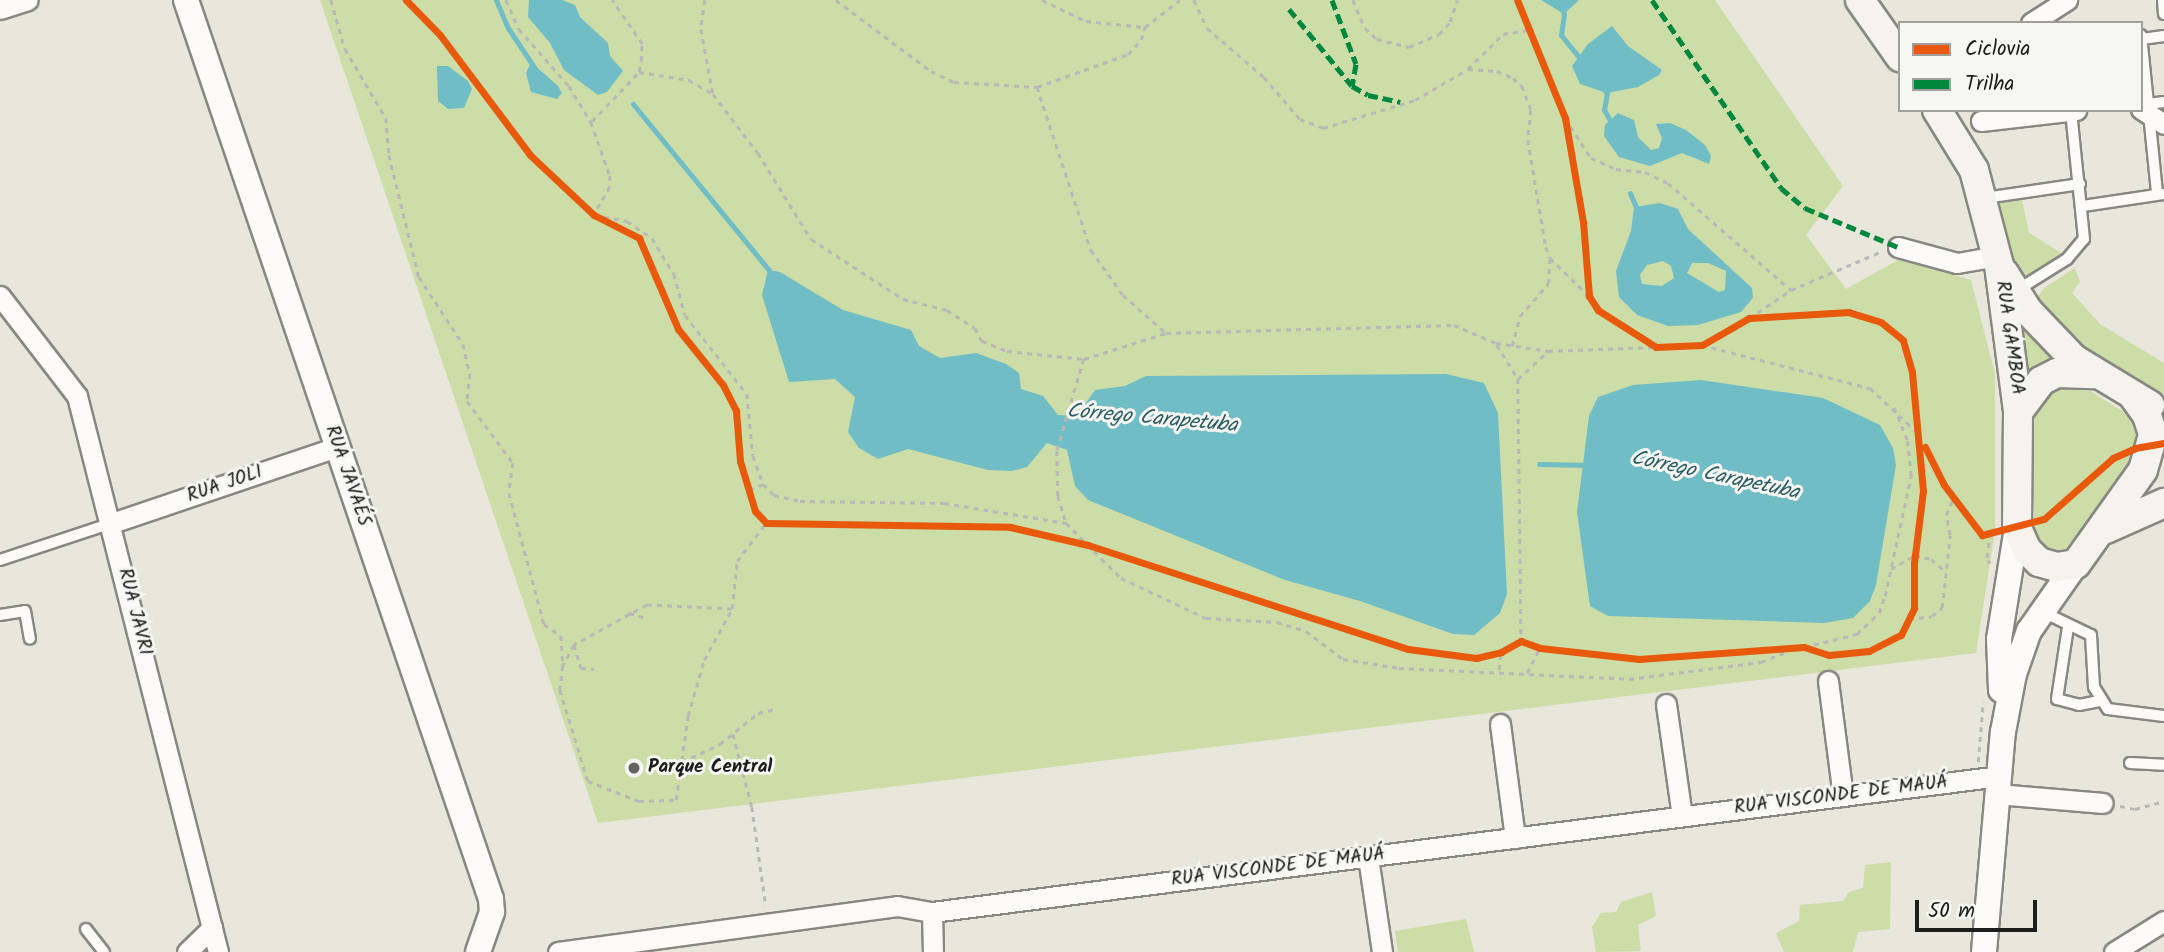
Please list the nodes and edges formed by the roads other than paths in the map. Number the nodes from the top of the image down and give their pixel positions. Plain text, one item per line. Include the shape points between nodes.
1 (28, 0) edge
2 (186, 0) edge
3 (1860, 0) edge
4 (2067, 0) edge
5 (2163, 0) edge
6 (0, 9) edge
7 (2164, 14) edge
8 (2034, 21) edge
9 (2164, 36) edge
10 (2143, 37) edge
11 (2143, 52) edge
12 (1898, 54) edge
13 (2151, 110) edge
14 (2036, 112) edge
15 (2073, 112) edge
16 (1980, 115) edge
17 (1945, 122) edge
18 (2080, 184) junction
19 (2161, 194) edge
20 (1982, 199) junction
21 (2083, 206) junction
22 (1898, 247) road end
23 (1997, 260) junction
24 (2015, 292) junction
25 (0, 296) edge
26 (2094, 374) junction
27 (2134, 397) junction
28 (2018, 412) junction
29 (2164, 413) edge
30 (337, 447) junction
31 (2164, 503) edge
32 (112, 523) junction
33 (2017, 528) junction
34 (2101, 532) junction
35 (0, 560) edge
36 (2076, 565) junction
37 (2042, 612) junction
38 (0, 615) edge
39 (2068, 627) junction
40 (30, 639) dead end
41 (1828, 681) dead end
42 (2100, 701) junction
43 (1666, 704) dead end
44 (2164, 716) edge
45 (1500, 724) dead end
46 (2003, 732) junction
47 (2130, 763) dead end
48 (2164, 765) edge
49 (1999, 785) junction
50 (1843, 796) junction
51 (2103, 803) road end
52 (1682, 816) junction
53 (1515, 838) junction
54 (1368, 857) junction
55 (932, 912) junction
56 (2164, 920) edge
57 (212, 928) junction
58 (86, 929) dead end
59 (104, 952) edge
60 (187, 952) edge
61 (218, 952) edge
62 (478, 952) edge
63 (558, 952) edge
64 (933, 952) edge
65 (1382, 952) edge
66 (1984, 952) edge
67 (2114, 952) edge

1 - 6 street
2 - 30 street, RUA JAVAÉS
3 - 12 main road
4 - 8 street
5 - 7 lane
9 - 10 lane
11 - 13 lane
13 - 19 lane
14 - 16 street
15 - 18 lane
16 - 17 street
17 - 20 main road, RUA GAMBOA via 1974,170
18 - 20 lane
18 - 21 lane
19 - 21 lane
20 - 23 main road, RUA GAMBOA
21 - 24 lane via 2086,228 2079,248
22 - 23 street via 1957,263
23 - 24 main road, RUA GAMBOA
23 - 28 main road, RUA GAMBOA
24 - 26 main road, RUA GAMBOA via 2056,343
25 - 32 street, RUA JAVRI via 77,396
26 - 27 main road, RUA GAMBOA
26 - 28 main road via 2057,373 2035,387
27 - 29 main road, RUA GAMBOA
27 - 34 main road via 2151,425 2150,458
28 - 33 main road
30 - 32 street, RUA JOLI
30 - 62 street, RUA JAVAÉS via 491,899 492,912
31 - 34 main road
32 - 35 lane
32 - 57 street, RUA JAVRI
33 - 36 main road via 2027,550 2039,562 2057,567
33 - 46 street via 1999,639
34 - 36 main road
36 - 37 street
37 - 39 lane
37 - 46 street via 2020,648
38 - 40 lane via 25,611
39 - 42 lane via 2091,635 2094,687
39 - 42 lane via 2057,699 2079,705
41 - 50 street
42 - 44 lane via 2119,713
43 - 52 street
45 - 53 street
46 - 49 street
47 - 48 lane
49 - 50 street, RUA VISCONDE DE MAUÁ
49 - 51 street, RUA VISCONDE DE MAUÁ
49 - 66 street
50 - 52 street, RUA VISCONDE DE MAUÁ
52 - 53 street, RUA VISCONDE DE MAUÁ
53 - 54 street, RUA VISCONDE DE MAUÁ
54 - 55 street, RUA VISCONDE DE MAUÁ
54 - 65 street
55 - 63 street, RUA VISCONDE DE MAUÁ via 897,906
55 - 64 street
56 - 67 street
57 - 60 street
57 - 61 street, RUA JAVRI
58 - 59 lane

